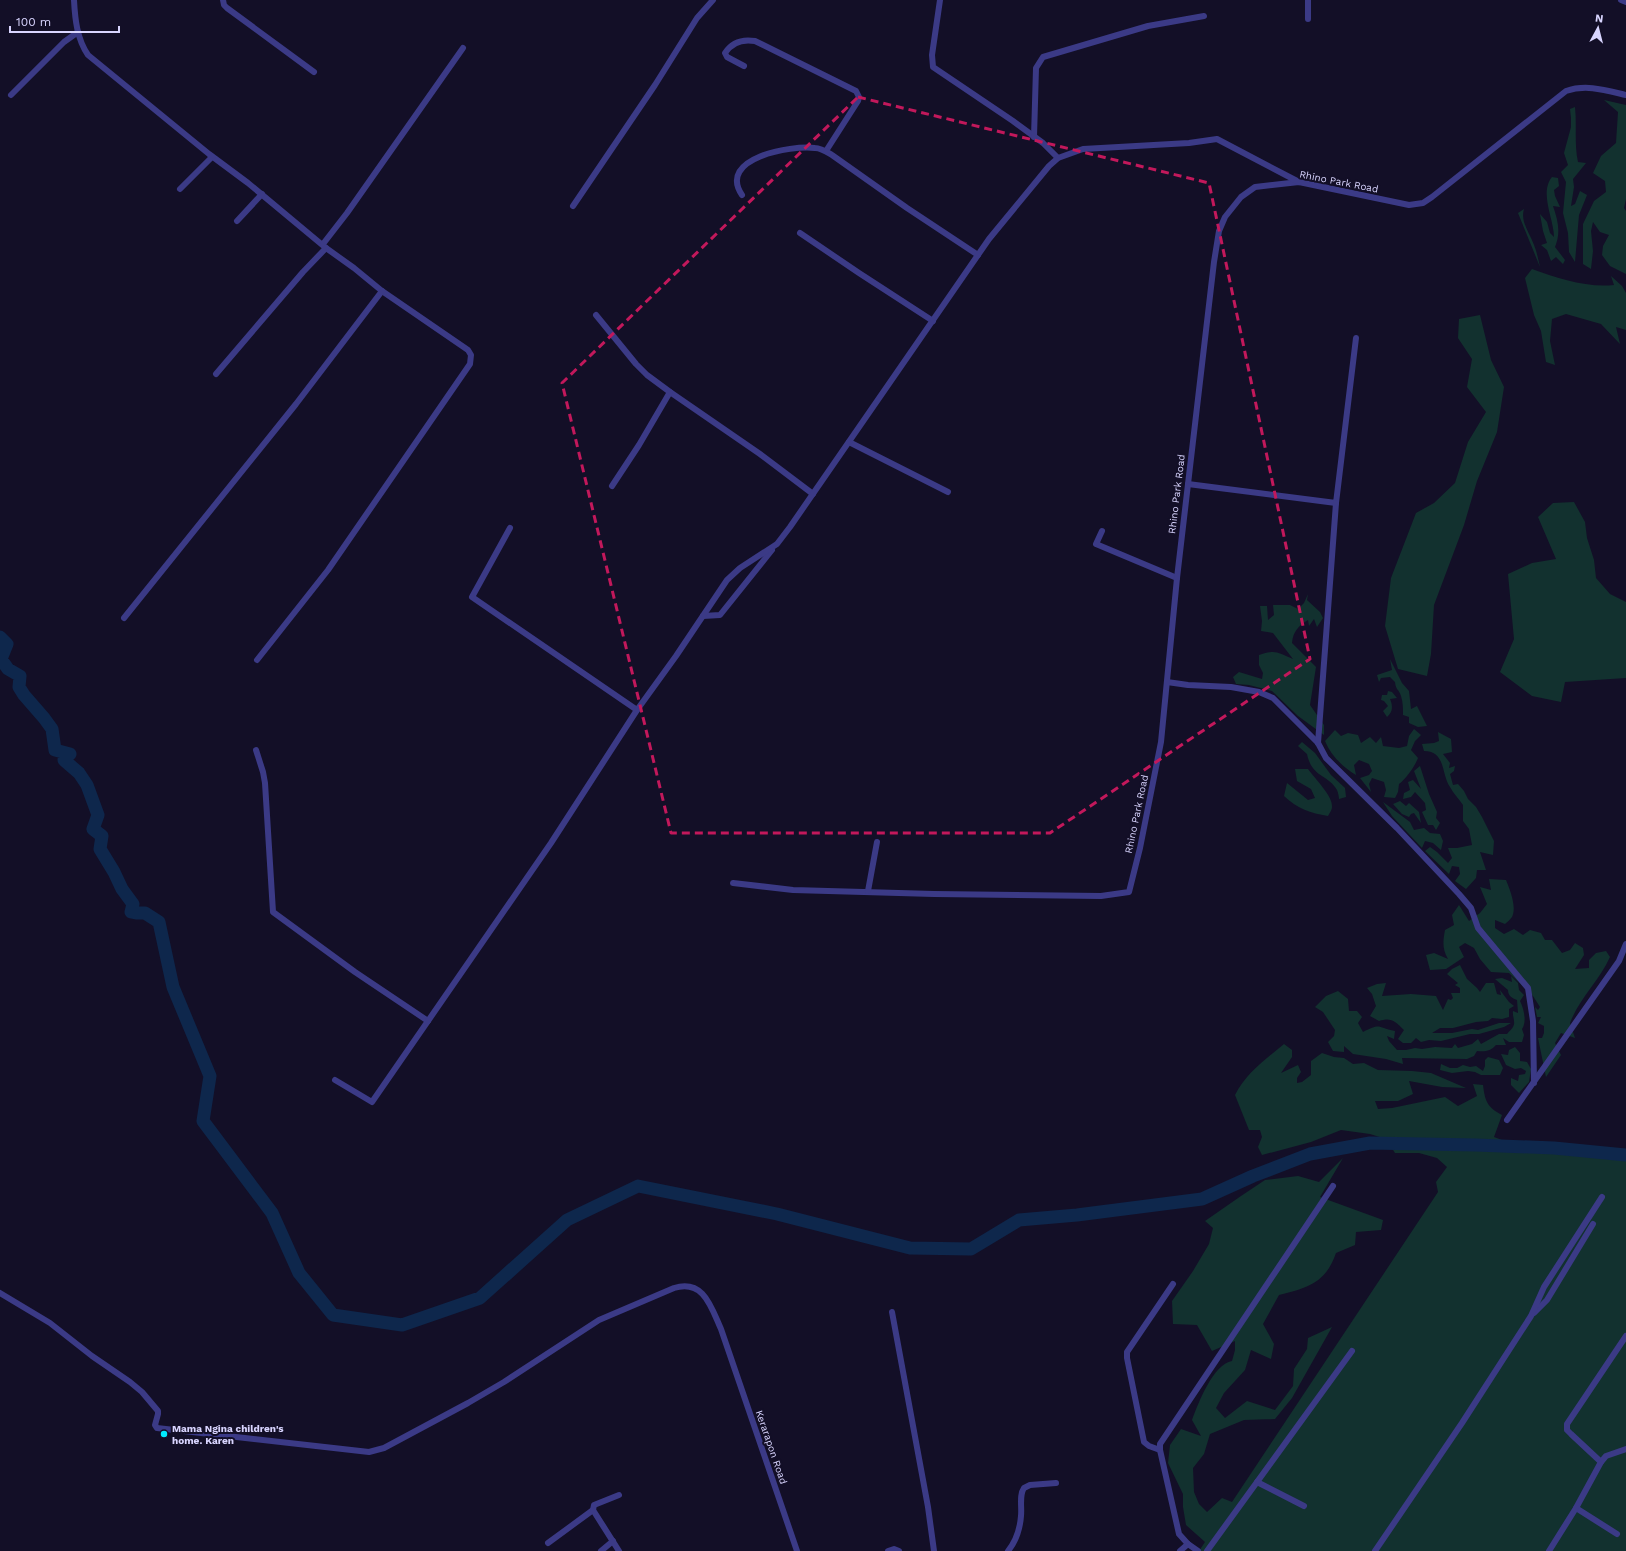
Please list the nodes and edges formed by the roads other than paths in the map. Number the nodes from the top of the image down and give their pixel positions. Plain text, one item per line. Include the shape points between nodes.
1 (74, 0) edge
2 (223, 0) edge
3 (713, 0) edge
4 (940, 0) edge
5 (1308, 0) edge
6 (1621, 0) edge
7 (1626, 2) edge
8 (1204, 16) dead end
9 (1308, 19) dead end
10 (78, 32) junction
11 (463, 48) dead end
12 (744, 66) dead end
13 (314, 72) dead end
14 (11, 95) dead end
15 (1626, 95) edge
16 (1034, 137) junction
17 (826, 151) junction
18 (212, 157) junction
19 (1058, 158) junction
20 (1299, 182) junction
21 (180, 189) dead end
22 (262, 194) junction
23 (742, 195) dead end
24 (573, 206) dead end
25 (237, 221) dead end
26 (800, 233) dead end
27 (325, 246) junction
28 (978, 255) junction
29 (382, 291) junction
30 (596, 315) dead end
31 (933, 321) junction
32 (1356, 338) dead end
33 (216, 374) dead end
34 (670, 392) junction
35 (849, 442) junction
36 (1188, 484) junction
37 (612, 486) dead end
38 (948, 492) dead end
39 (813, 494) junction
40 (1336, 503) junction
41 (510, 528) dead end
42 (1102, 531) dead end
43 (777, 544) junction
44 (1177, 578) junction
45 (703, 616) junction
46 (124, 618) dead end
47 (257, 660) dead end
48 (1167, 682) junction
49 (637, 710) junction
50 (1318, 743) junction
51 (256, 750) dead end
52 (877, 842) dead end
53 (733, 883) dead end
54 (868, 891) junction
55 (1626, 944) edge
56 (428, 1021) junction
57 (335, 1080) dead end
58 (1534, 1082) junction
59 (1507, 1120) dead end
60 (1333, 1186) dead end
61 (1602, 1197) dead end
62 (1593, 1224) dead end
63 (1173, 1284) dead end
64 (0, 1293) edge
65 (892, 1312) dead end
66 (1531, 1316) junction
67 (1626, 1336) edge
68 (1352, 1351) dead end
69 (1626, 1449) edge
70 (1160, 1450) junction
71 (1601, 1462) junction
72 (1257, 1482) junction
73 (1056, 1483) dead end
74 (620, 1495) dead end
75 (1304, 1506) dead end
76 (1576, 1508) junction
77 (593, 1510) junction
78 (1617, 1534) dead end
79 (613, 1541) junction
80 (548, 1543) dead end
81 (1188, 1544) junction
82 (601, 1551) edge
83 (619, 1551) edge
84 (797, 1551) edge
85 (888, 1551) edge
86 (899, 1551) edge
87 (934, 1551) edge
88 (1008, 1551) edge
89 (1180, 1551) edge
90 (1198, 1551) edge
91 (1208, 1551) edge
92 (1375, 1551) edge
93 (1550, 1551) edge

1 - 10 street
2 - 13 street via 226,8
3 - 24 street via 697,18 647,98
4 - 16 street via 932,55 933,67
5 - 9 street
6 - 7 street
8 - 16 street via 1148,26 1043,57 1036,68
10 - 14 street via 64,42
10 - 18 street via 88,55
11 - 27 street
12 - 17 street via 727,57 725,53 736,43 755,41 856,91 858,101
15 - 20 street, Rhino Park Road via 1590,87 1566,91 1432,197 1418,204 1409,205
16 - 19 street
17 - 23 street via 797,147 769,153 750,161 740,172 737,181
17 - 28 street
18 - 21 street
18 - 22 street
19 - 20 street via 1084,149 1217,139
19 - 28 street
20 - 36 street, Rhino Park Road via 1255,187 1232,207 1219,231
22 - 25 street
22 - 27 street
26 - 31 street
27 - 29 street
27 - 33 street
28 - 31 street
29 - 46 street via 296,404
29 - 47 street via 468,350 471,355 470,364 328,570
30 - 34 street via 636,364
31 - 35 street
32 - 40 street
34 - 37 street
34 - 39 street
35 - 38 street
35 - 39 street
36 - 40 street
36 - 44 street, Rhino Park Road
39 - 43 street
40 - 50 street
41 - 49 street via 472,597
42 - 44 street via 1096,544
43 - 45 street via 734,572
43 - 45 street via 720,615
44 - 48 street, Rhino Park Road
45 - 49 street
48 - 50 street via 1259,692 1273,698
48 - 54 street, Rhino Park Road via 1161,742 1129,892 1101,896
49 - 56 street via 551,843
50 - 58 street via 1326,758 1397,828 1467,903 1478,928 1528,988 1533,1021
51 - 56 street via 265,783 273,912
52 - 54 street
53 - 54 street, Rhino Park Road via 793,890
55 - 58 street via 1619,961
56 - 57 street via 372,1102
58 - 59 street
60 - 70 street via 1179,1415 1160,1444
61 - 66 street via 1547,1282
62 - 66 street via 1547,1300
63 - 70 street via 1127,1352 1144,1442
64 - 84 street, Kerarapon Road via 50,1323 142,1392 158,1411 155,1424 157,1428 369,1452 384,1448 468,1403 599,1320 680,1287 692,1287 704,1295 721,1329
65 - 87 street
66 - 92 street
67 - 71 street via 1567,1424 1567,1430
68 - 72 street
69 - 71 street via 1606,1456
70 - 81 street via 1179,1534
71 - 76 street
72 - 75 street
72 - 91 street
73 - 88 street via 1030,1485 1024,1488 1020,1525
74 - 77 street via 594,1505
76 - 78 street
76 - 93 street
77 - 79 street
77 - 80 street
79 - 82 street
79 - 83 street
81 - 89 street
81 - 90 street
85 - 86 street

